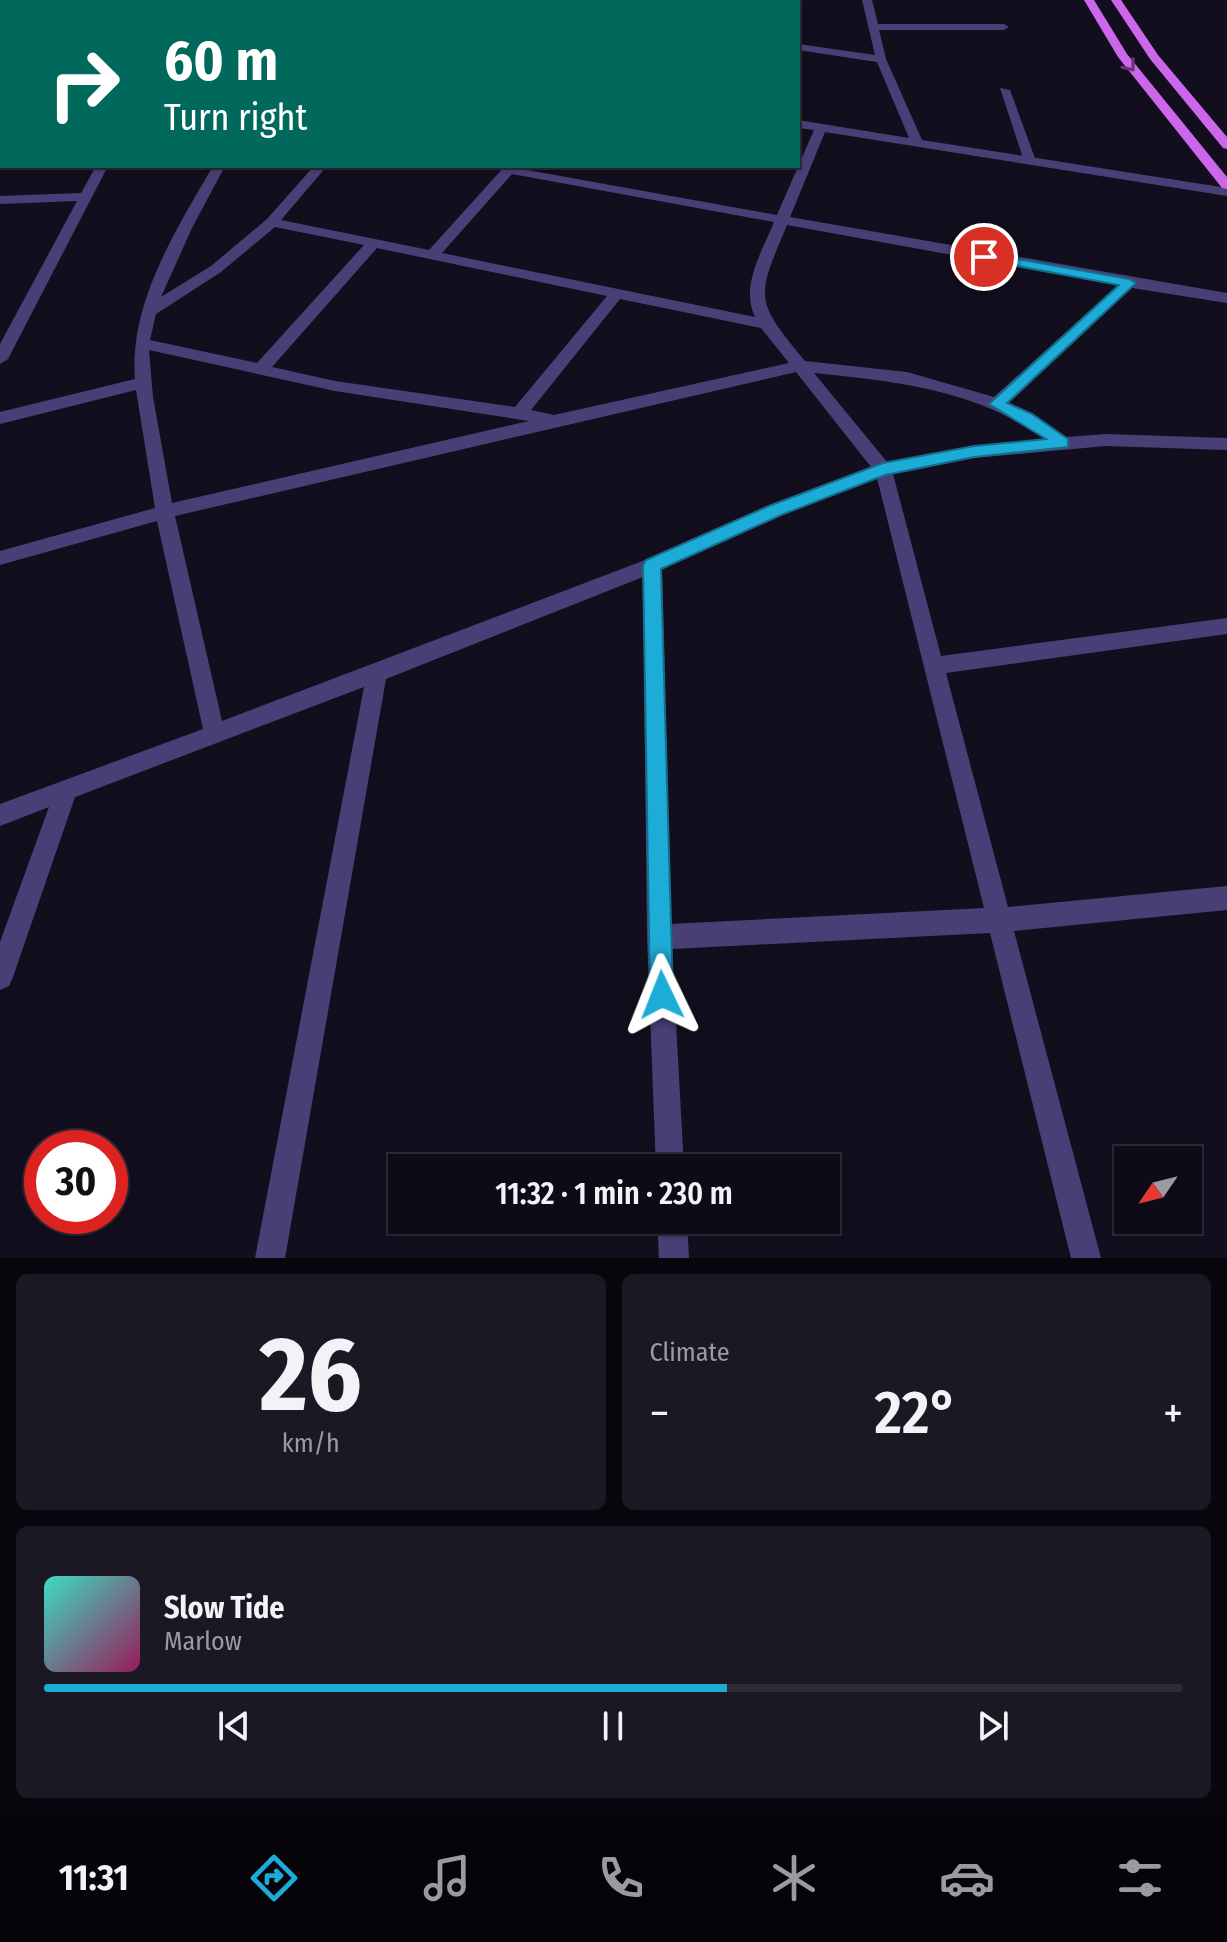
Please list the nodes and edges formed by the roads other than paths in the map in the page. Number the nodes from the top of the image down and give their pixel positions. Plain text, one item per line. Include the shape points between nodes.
1 (867, 0) edge
2 (1089, 0) edge
3 (1116, 0) edge
4 (873, 27) junction
5 (1004, 27) dead end
6 (800, 47) edge
7 (881, 59) junction
8 (1004, 90) dead end
9 (800, 124) edge
10 (821, 128) junction
11 (917, 143) junction
12 (1227, 145) edge
13 (1030, 161) junction
14 (101, 168) edge
15 (218, 168) edge
16 (319, 168) edge
17 (510, 168) edge
18 (1227, 185) edge
19 (1227, 192) edge
20 (88, 197) junction
21 (0, 200) edge
22 (780, 219) junction
23 (272, 222) junction
24 (374, 243) junction
25 (432, 255) junction
26 (1129, 283) junction
27 (617, 293) junction
28 (1227, 298) edge
29 (148, 313) junction
30 (766, 324) junction
31 (142, 343) junction
32 (0, 359) edge
33 (800, 366) junction
34 (261, 369) junction
35 (142, 383) junction
36 (997, 404) junction
37 (519, 414) junction
38 (0, 418) edge
39 (559, 420) junction
40 (1062, 443) junction
41 (1227, 444) edge
42 (883, 469) junction
43 (164, 512) junction
44 (0, 558) edge
45 (652, 565) junction
46 (1227, 626) edge
47 (934, 666) junction
48 (377, 673) junction
49 (215, 736) junction
50 (66, 792) junction
51 (0, 815) edge
52 (1227, 898) edge
53 (999, 920) junction
54 (659, 937) junction
55 (0, 977) edge
56 (669, 1154) edge
57 (673, 1234) edge
58 (270, 1258) edge
59 (674, 1258) edge
60 (1086, 1258) edge

1 - 4 street
2 -> 18 main road via 1122,55
3 - 12 main road via 1173,82
4 - 5 street
4 - 7 street
6 - 7 street
7 - 11 street
8 - 13 street
9 - 10 street
10 - 11 street
10 - 22 street
11 - 13 street
13 - 19 street
14 - 20 street
15 - 29 street
16 - 23 street
17 - 22 street
17 - 25 street
20 - 21 street
20 - 32 street
22 - 26 street
22 - 30 street via 760,272 756,303
23 - 24 street
23 - 29 street via 216,269
24 - 25 street
24 - 34 street
25 - 27 street
26 - 28 street
26 - 36 street
27 - 30 street
27 - 37 street
29 - 31 street
30 - 33 street
31 - 34 street
31 - 35 street
33 - 36 street via 907,377
33 - 39 street
33 - 42 street
34 - 37 street via 335,386
35 - 38 street
35 - 43 street
36 - 40 street
37 - 39 street
39 - 43 street
40 - 41 street
40 - 42 street
42 - 45 street
42 - 47 street
43 - 44 street
43 - 49 street
45 - 48 street
45 - 54 street
46 - 47 street
47 - 53 street
48 - 49 street
48 - 58 street
49 - 50 street
50 - 51 street
50 - 55 street
52 - 53 street
53 - 54 street
53 - 60 street
54 - 56 street
57 - 59 street

